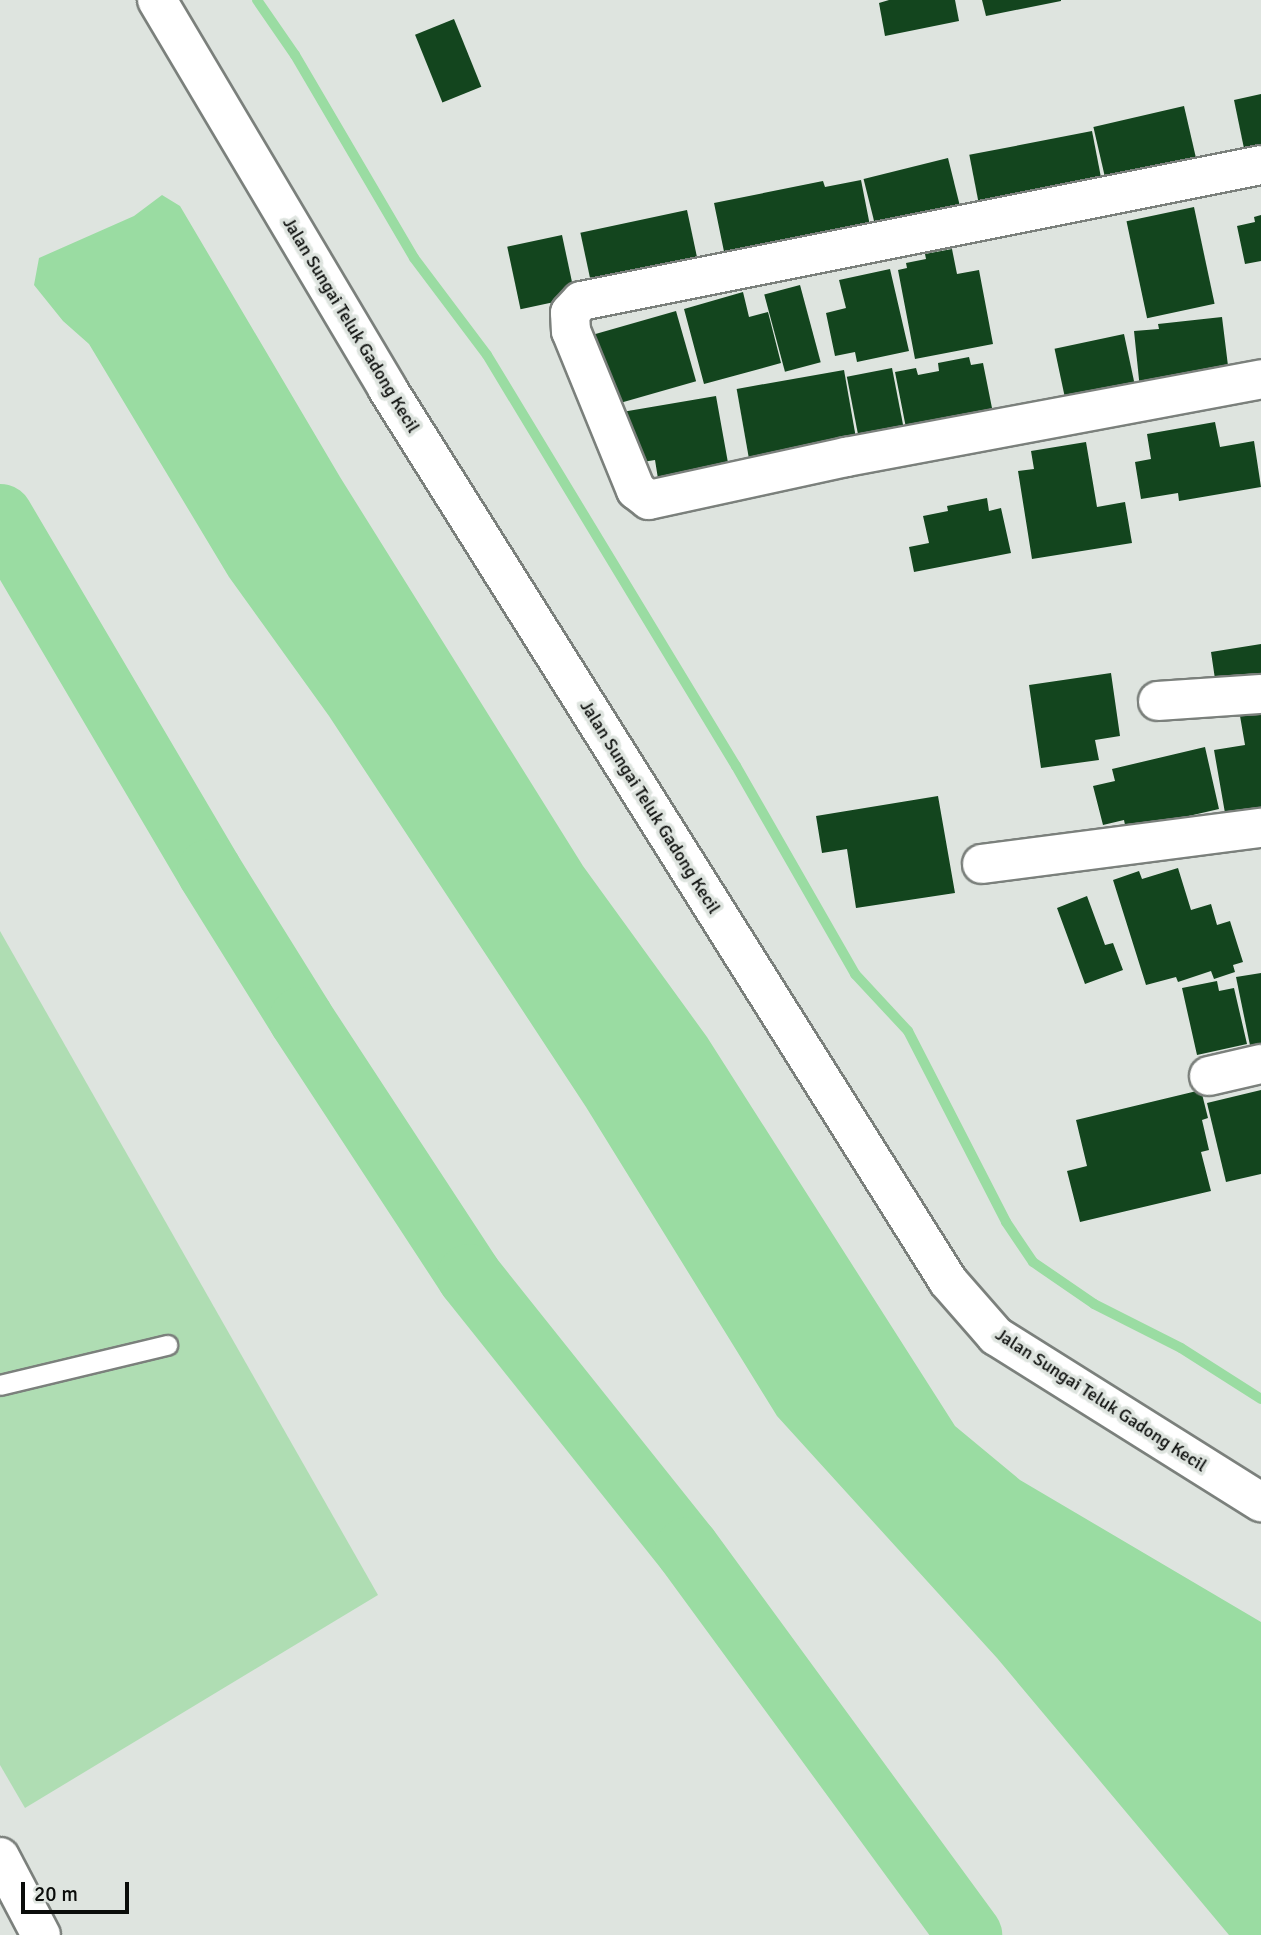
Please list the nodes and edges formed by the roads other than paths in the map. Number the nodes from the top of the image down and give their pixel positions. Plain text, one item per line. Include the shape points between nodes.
1 (157, 0) edge
2 (1261, 165) edge
3 (1261, 379) edge
4 (1261, 694) edge
5 (1158, 701) dead end
6 (1261, 828) edge
7 (982, 864) dead end
8 (1261, 1064) edge
9 (1209, 1076) dead end
10 (167, 1345) dead end
11 (0, 1385) edge
12 (1261, 1503) edge
13 (0, 1857) edge
14 (41, 1935) edge

1 - 12 street, Jalan Sungai Teluk Gadong Kecil via 387,388 948,1281 996,1336
2 - 3 street via 581,301 570,313 570,331 636,490 649,500 846,457
4 - 5 street
6 - 7 street
8 - 9 street
10 - 11 lane
13 - 14 street

